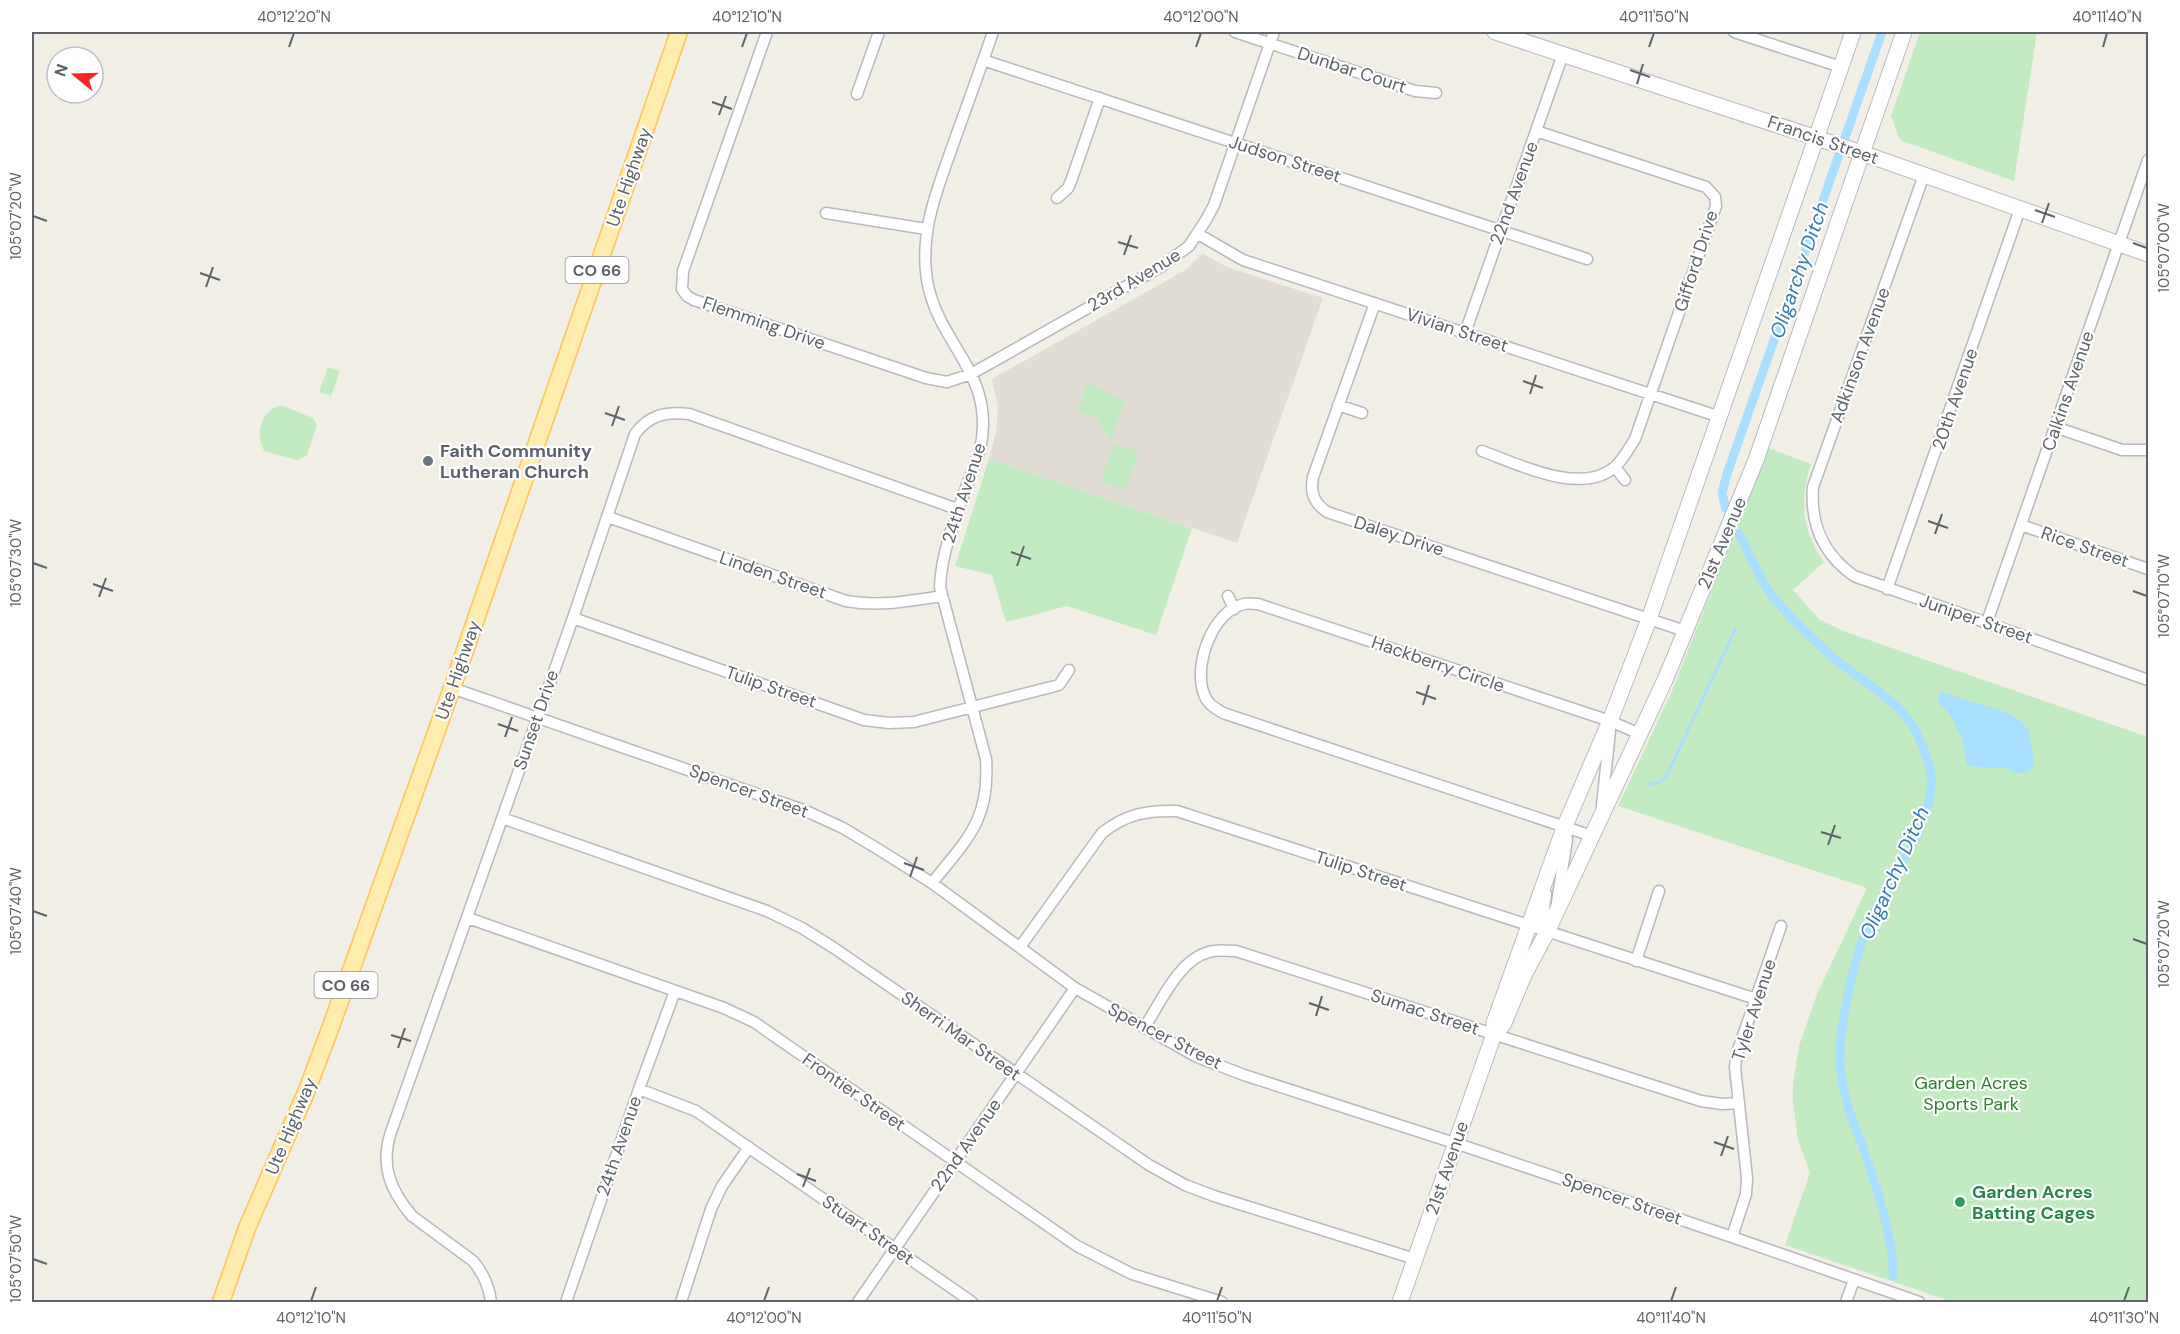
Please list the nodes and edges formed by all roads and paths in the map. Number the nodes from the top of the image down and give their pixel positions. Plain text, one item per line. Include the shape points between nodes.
1 (679, 32) edge
2 (767, 32) edge
3 (879, 32) edge
4 (993, 32) edge
5 (1235, 32) edge
6 (1274, 32) edge
7 (1495, 32) edge
8 (1734, 32) edge
9 (1853, 32) edge
10 (1904, 32) edge
11 (1270, 43) junction
12 (1563, 54) junction
13 (983, 60) junction
14 (1841, 67) junction
15 (1436, 93) dead end
16 (857, 94) dead end
17 (1100, 98) junction
18 (1536, 131) junction
19 (1824, 140) junction
20 (1235, 143) junction
21 (1857, 151) junction
22 (2148, 160) edge
23 (1924, 175) junction
24 (1057, 198) dead end
25 (2020, 208) junction
26 (826, 213) dead end
27 (926, 230) junction
28 (1501, 230) junction
29 (1198, 234) junction
30 (2120, 244) junction
31 (2148, 254) edge
32 (1587, 259) dead end
33 (1375, 303) junction
34 (1465, 333) junction
35 (971, 374) junction
36 (1652, 394) junction
37 (1338, 405) junction
38 (1362, 413) dead end
39 (1720, 417) junction
40 (2055, 427) junction
41 (2148, 450) edge
42 (1482, 451) dead end
43 (1615, 467) junction
44 (1625, 480) dead end
45 (1315, 501) junction
46 (1303, 505) dead end
47 (960, 510) junction
48 (608, 518) junction
49 (2021, 525) junction
50 (1819, 538) joint
51 (2148, 569) edge
52 (1887, 589) junction
53 (942, 596) junction
54 (1228, 596) dead end
55 (1234, 609) junction
56 (573, 618) junction
57 (1649, 619) junction
58 (1987, 622) junction
59 (1685, 631) junction
60 (1069, 670) dead end
61 (2148, 680) edge
62 (452, 687) junction
63 (972, 706) junction
64 (537, 716) junction
65 (1610, 721) junction
66 (1640, 734) junction
67 (502, 818) junction
68 (1564, 828) junction
69 (1594, 831) junction
70 (932, 883) junction
71 (1659, 891) dead end
72 (1555, 915) junction
73 (468, 918) junction
74 (1781, 926) dead end
75 (1538, 930) junction
76 (1020, 947) junction
77 (1636, 961) junction
78 (1075, 988) junction
79 (675, 991) junction
80 (1756, 999) junction
81 (1144, 1028) junction
82 (1494, 1034) junction
83 (1016, 1074) junction
84 (639, 1089) junction
85 (1739, 1103) junction
86 (1455, 1143) junction
87 (750, 1148) junction
88 (955, 1162) junction
89 (1732, 1237) junction
90 (894, 1249) junction
91 (1415, 1260) junction
92 (1854, 1280) junction
93 (227, 1285) junction
94 (221, 1302) edge
95 (226, 1302) edge
96 (491, 1302) edge
97 (566, 1302) edge
98 (681, 1302) edge
99 (858, 1302) edge
100 (972, 1302) edge
101 (1221, 1302) edge
102 (1400, 1302) edge
103 (1846, 1302) edge
104 (1919, 1302) edge

1 - 62 main road, Ute Highway / CO 66
2 - 35 street, Flemming Drive via 677,292 926,378 947,382
3 - 16 street
4 - 13 street, 24th Avenue
5 - 11 street, Dunbar Court
6 - 11 street, 23rd Avenue
7 - 12 street, Francis Street
8 - 14 street
9 - 14 street, 21st Avenue
10 - 21 street, 21st Avenue
11 - 15 street, Dunbar Court via 1415,91
11 - 20 street, 23rd Avenue
12 - 18 street, 22nd Avenue
12 - 19 street, Francis Street
13 - 17 street, Judson Street
13 - 27 street, 24th Avenue
14 - 19 street, 21st Avenue
17 - 20 street, Judson Street
17 - 24 street via 1068,188
18 - 28 street, 22nd Avenue
18 - 36 street, Gifford Drive via 1720,195
19 - 21 street, Francis Street
19 - 39 street, 21st Avenue
20 - 28 street, Judson Street
20 - 29 street, 23rd Avenue via 1214,205
21 - 23 street, Francis Street
21 - 59 street, 21st Avenue via 1756,460
22 - 30 street, Calkins Avenue
23 - 25 street, Francis Street
23 - 50 street, Adkinson Avenue via 1813,488 1814,523
25 - 30 street, Francis Street
25 - 52 street, 20th Avenue
26 - 27 street
27 - 35 street, 24th Avenue via 925,263 932,300
28 - 32 street, Judson Street
28 - 34 street, 22nd Avenue
29 - 33 street, Vivian Street via 1243,260
29 - 35 street, 23rd Avenue via 1162,266
30 - 31 street, Francis Street
30 - 40 street, Calkins Avenue
33 - 34 street, Vivian Street
33 - 37 street
34 - 36 street, Vivian Street
35 - 47 street, 24th Avenue via 982,402 983,434
36 - 39 street, Vivian Street
36 - 43 street, Gifford Drive via 1635,439
37 - 38 street
37 - 45 street via 1311,485
39 - 57 street, 21st Avenue
40 - 41 street via 2122,450
40 - 49 street, Calkins Avenue
42 - 43 street via 1558,477 1586,479
43 - 44 street
45 - 46 street
45 - 57 street, Daley Drive via 1327,512
47 - 48 street, Sunset Drive via 674,412 652,417 635,434
47 - 53 street, 24th Avenue via 941,570
48 - 53 street, Linden Street via 846,601 887,605
48 - 56 street, Sunset Drive
49 - 51 street, Rice Street
49 - 58 street, Calkins Avenue
50 - 52 street, Juniper Street via 1843,568
52 - 58 street, Juniper Street
53 - 63 street, 24th Avenue
54 - 55 street
55 - 65 street, Hackberry Circle via 1258,604
55 - 68 street via 1215,626 1200,668 1198,697 1211,706
56 - 63 street, Tulip Street via 864,720 914,722
56 - 64 street, Sunset Drive
57 - 59 street, Daley Drive
57 - 65 street, 21st Avenue
58 - 61 street, Juniper Street
59 - 66 street, 21st Avenue
60 - 63 street, Tulip Street via 1059,685
62 - 64 street, Spencer Street
62 - 93 main road, Ute Highway / CO 66 via 323,1050 247,1228
63 - 70 street, 24th Avenue via 986,759 984,805 977,825
64 - 67 street, Sunset Drive
64 - 70 street, Spencer Street via 806,811 843,828
65 - 66 street, Hackberry Circle
65 - 68 street, 21st Avenue
65 - 69 street via 1604,792
66 - 69 street, 21st Avenue
67 - 73 street, Sunset Drive
67 - 83 street, Sherri Mar Street via 767,911 802,928
68 - 69 street
68 - 72 street via 1566,840
68 - 75 street, 21st Avenue via 1546,875
69 - 72 street, 21st Avenue
70 - 76 street, Spencer Street
71 - 77 street
72 - 75 street, 21st Avenue
73 - 79 street, Frontier Street
73 - 96 street, Sunset Drive via 390,1138 387,1172 392,1188 412,1216 481,1270
74 - 80 street, Tyler Avenue
75 - 76 street, Tulip Street via 1177,811 1158,810 1130,816 1102,833
75 - 77 street, Tulip Street
75 - 82 street, 21st Avenue via 1494,1023
75 - 82 street, 21st Avenue via 1504,1023
76 - 78 street, Spencer Street
77 - 80 street, Tulip Street
78 - 81 street, Spencer Street
78 - 83 street, 22nd Avenue
79 - 84 street, 24th Avenue
79 - 88 street, Frontier Street via 754,1022
80 - 85 street, Tyler Avenue via 1737,1053
81 - 82 street, Sumac Street via 1183,967 1194,958 1219,950 1249,954
81 - 86 street, Spencer Street via 1197,1057 1244,1075
82 - 85 street, Sumac Street via 1701,1101
82 - 86 street, 21st Avenue
83 - 88 street, 22nd Avenue
83 - 91 street, Sherri Mar Street via 1149,1166 1185,1185
84 - 87 street, Stuart Street via 696,1111
84 - 97 street, 24th Avenue
85 - 89 street, Tyler Avenue via 1747,1178
86 - 89 street, Spencer Street
86 - 91 street, 21st Avenue
87 - 90 street, Stuart Street
87 - 98 street via 722,1186 711,1209
88 - 90 street, 22nd Avenue
88 - 101 street, Frontier Street via 1104,1261
89 - 92 street, Spencer Street
90 - 99 street, 22nd Avenue
90 - 100 street, Stuart Street
91 - 102 street, 21st Avenue
92 - 103 street
92 - 104 street, Spencer Street
93 - 94 main road, Ute Highway / CO 66
93 - 95 main road

